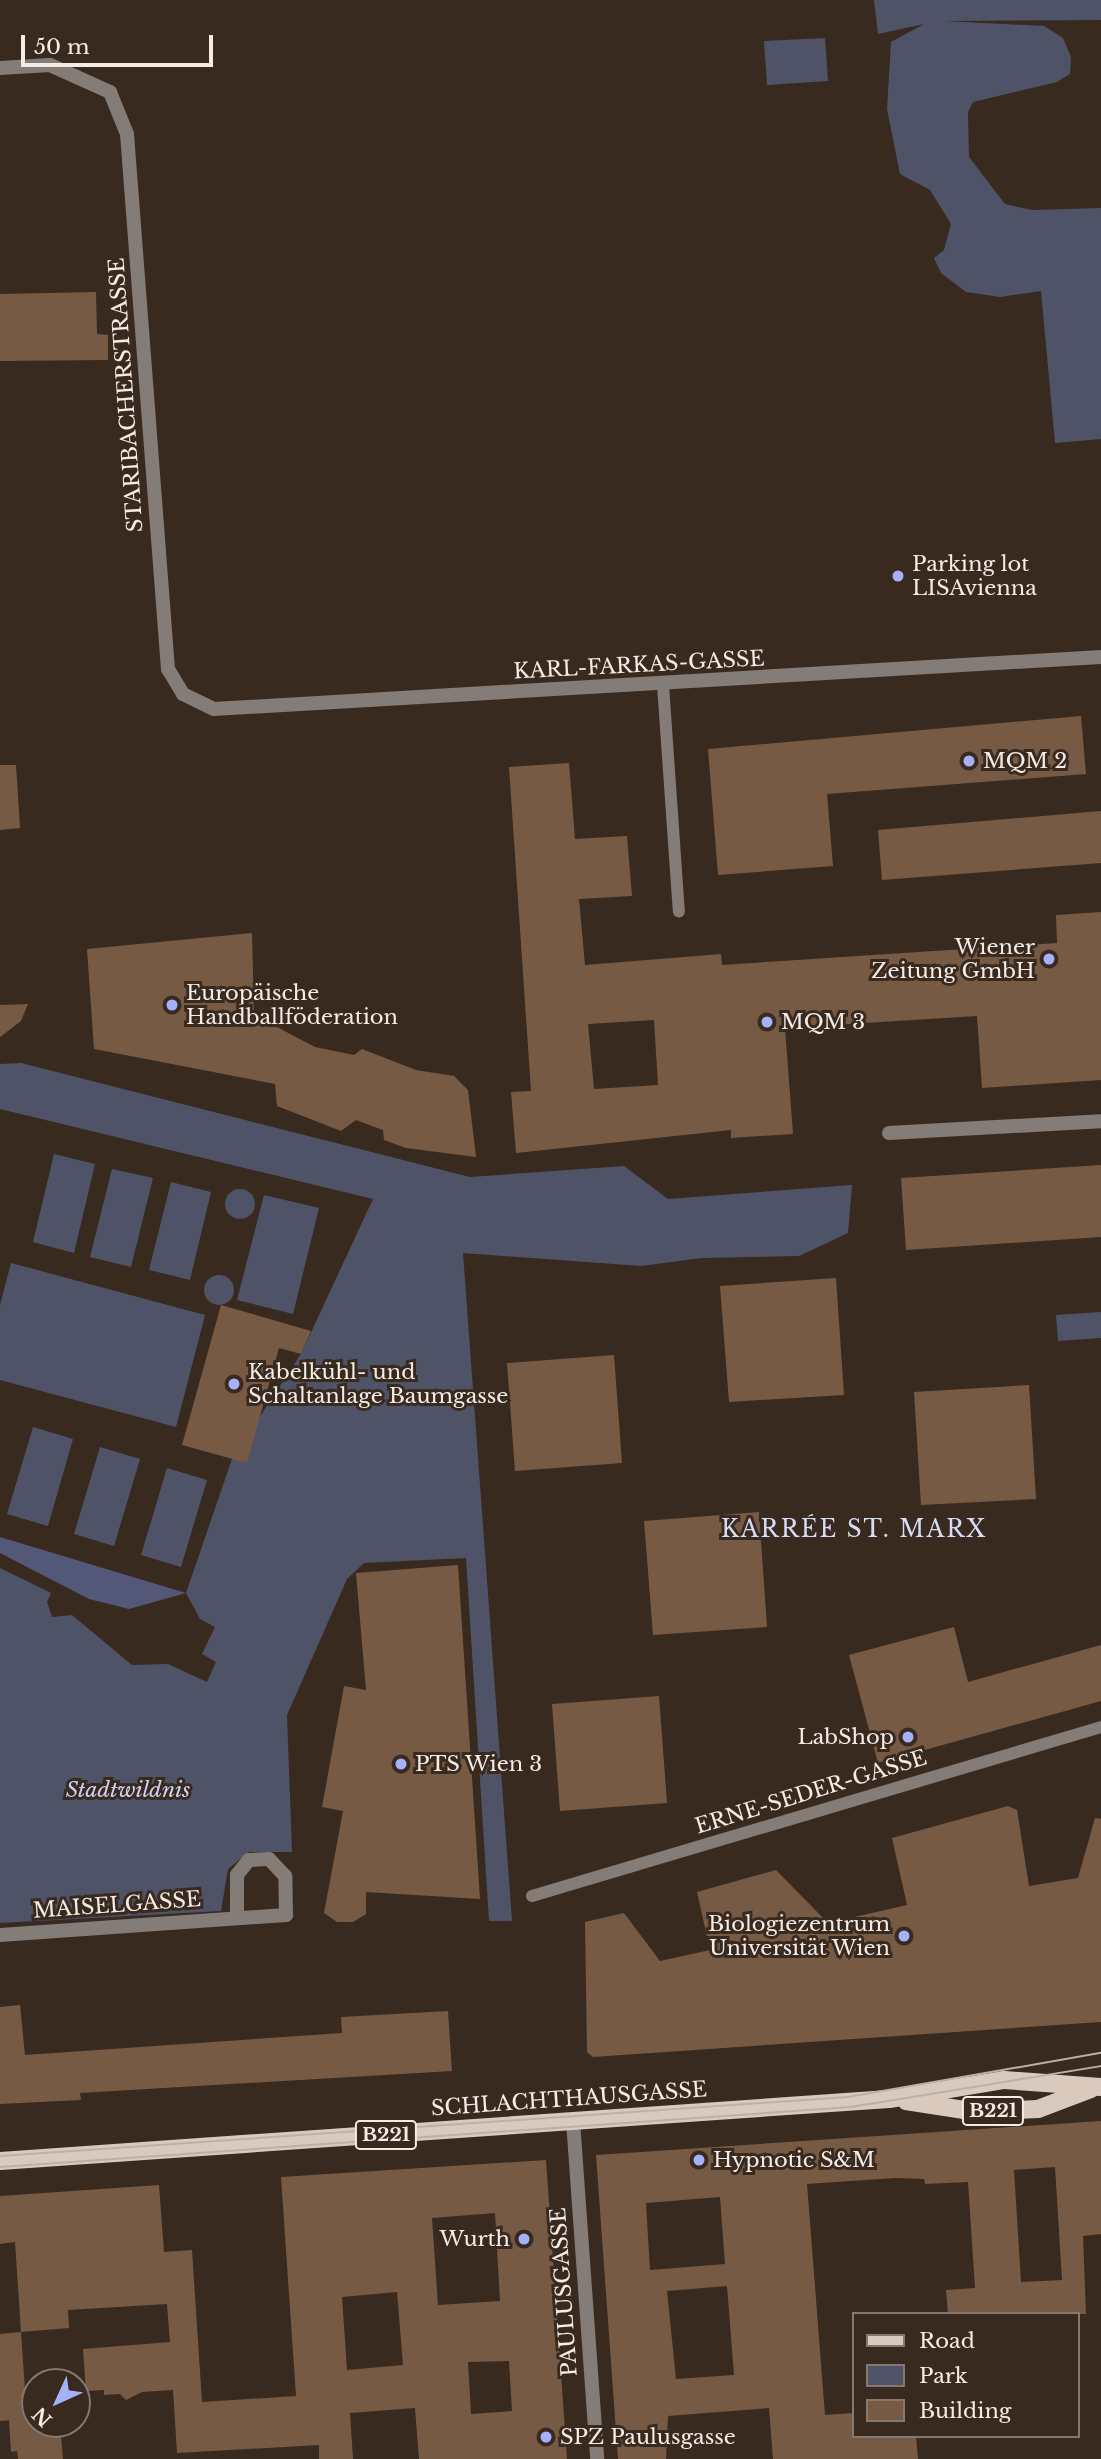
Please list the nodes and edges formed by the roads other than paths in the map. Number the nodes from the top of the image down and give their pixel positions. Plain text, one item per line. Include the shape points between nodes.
1 (0, 68) edge
2 (1101, 657) edge
3 (663, 685) junction
4 (183, 694) joint
5 (679, 911) dead end
6 (1101, 1121) edge
7 (890, 1133) dead end
8 (1101, 1727) edge
9 (532, 1896) dead end
10 (237, 1918) junction
11 (0, 1935) edge
12 (1097, 2087) edge
13 (889, 2099) junction
14 (573, 2121) junction
15 (0, 2161) edge
16 (597, 2459) edge

1 - 4 street, STARIBACHERSTRASSE via 50,65 110,92 127,134 168,669
2 - 3 street, KARL-FARKAS-GASSE
3 - 4 street, KARL-FARKAS-GASSE via 214,709
3 - 5 lane
6 - 7 street
8 - 9 lane, ERNE-SEDER-GASSE
10 - 10 street, MAISELGASSE via 286,1915 285,1876 269,1860 248,1860 237,1875
10 - 11 street, MAISELGASSE
12 - 13 main road, SCHLACHTHAUSGASSE / B221 via 1004,2080
12 - 13 main road, SCHLACHTHAUSGASSE / B221 via 1038,2109 977,2112
13 - 14 main road, SCHLACHTHAUSGASSE / B221
14 - 15 main road, SCHLACHTHAUSGASSE / B221
14 - 16 street, PAULUSGASSE

